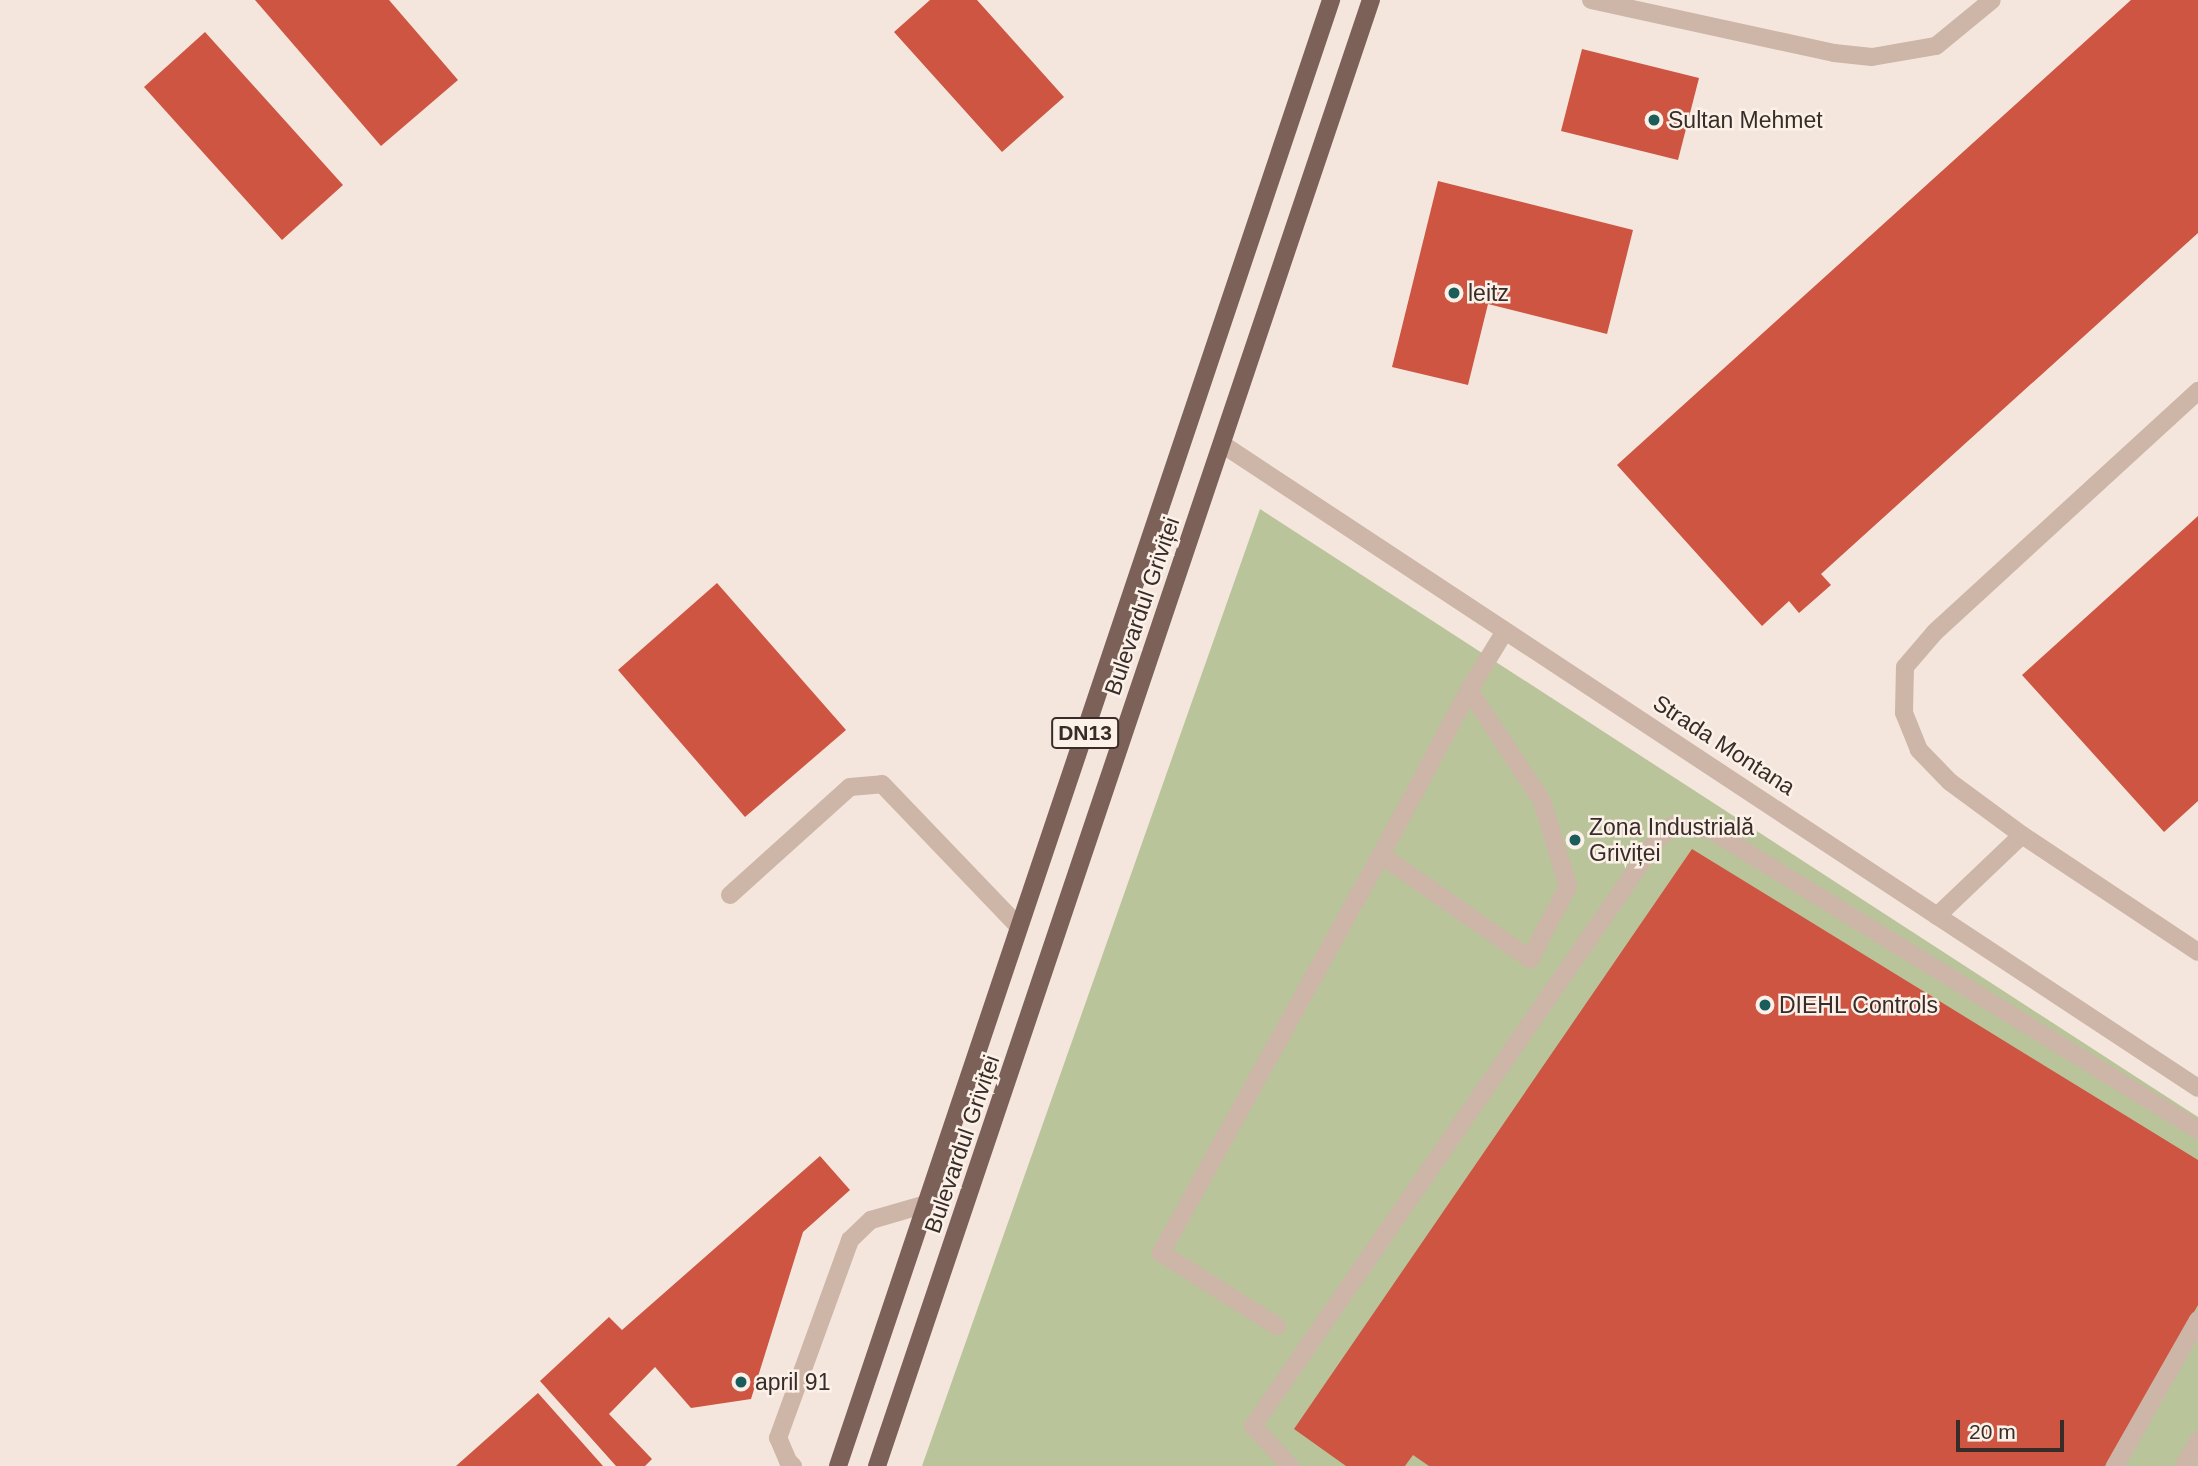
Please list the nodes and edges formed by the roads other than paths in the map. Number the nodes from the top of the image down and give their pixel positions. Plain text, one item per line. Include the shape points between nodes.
1 (1331, 0) edge
2 (1371, 0) edge
3 (1591, 0) edge
4 (1992, 0) edge
5 (2198, 391) edge
6 (1222, 444) junction
7 (1505, 631) junction
8 (1469, 690) junction
9 (2022, 835) junction
10 (1381, 855) junction
11 (730, 895) dead end
12 (1937, 916) junction
13 (1019, 927) junction
14 (2198, 952) edge
15 (2198, 1088) edge
16 (2198, 1130) edge
17 (926, 1204) junction
18 (2198, 1320) edge
19 (1277, 1326) dead end
20 (2198, 1441) edge
21 (793, 1466) edge
22 (838, 1466) edge
23 (877, 1466) edge
24 (1290, 1466) edge
25 (2115, 1466) edge
26 (2184, 1466) edge

1 - 13 main road, Bulevardul Griviței / DN13
2 - 6 main road, Bulevardul Griviței
3 - 4 street via 1834,53 1872,57 1936,46
5 - 9 street via 1934,632 1905,667 1904,713 1919,750 1950,782
6 - 7 street, Strada Montana
6 - 23 main road, Bulevardul Griviței
7 - 8 street
7 - 12 street, Strada Montana
8 - 10 street
8 - 10 street via 1542,801 1568,886 1530,959
9 - 12 street
9 - 14 street
10 - 19 street via 1161,1253
11 - 13 street via 850,787 882,784
12 - 15 street, Strada Montana
13 - 17 main road, Bulevardul Griviței / DN13
16 - 24 street via 1709,829 1672,826 1656,841 1253,1426
17 - 21 street via 871,1220 850,1240 778,1438
17 - 22 main road, Bulevardul Griviței / DN13
18 - 25 street
20 - 26 street

